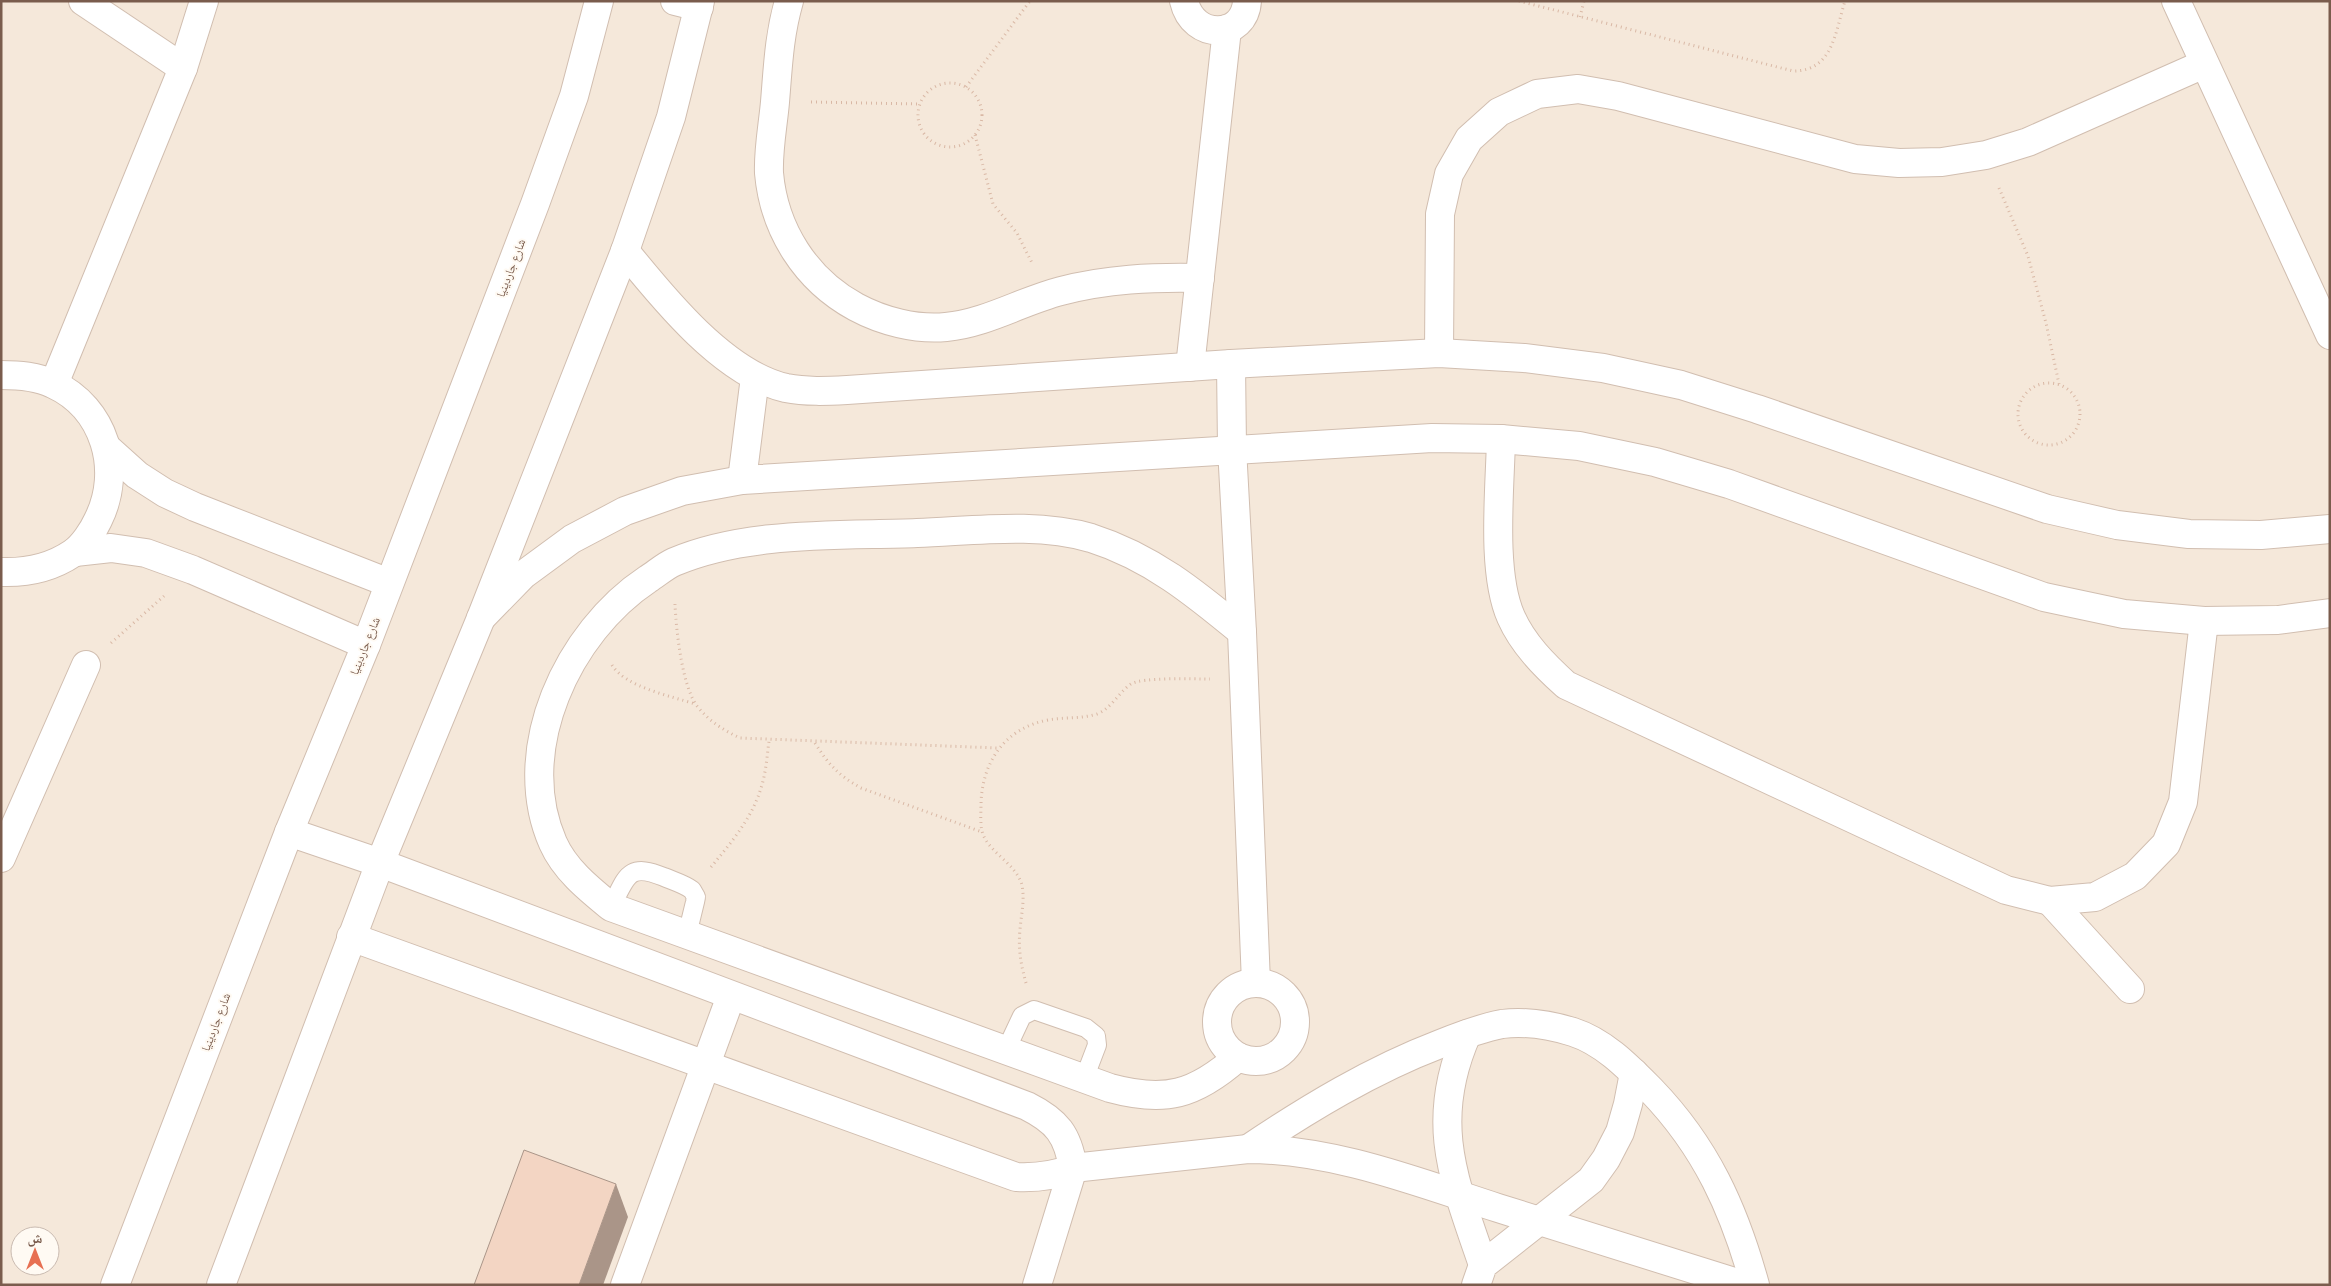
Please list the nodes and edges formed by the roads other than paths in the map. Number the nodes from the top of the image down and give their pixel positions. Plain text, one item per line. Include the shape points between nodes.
1 (83, 1) edge
2 (204, 1) edge
3 (599, 1) edge
4 (789, 1) edge
5 (1184, 1) edge
6 (1247, 1) edge
7 (2176, 1) edge
8 (691, 3) edge
9 (1227, 29) junction
10 (2204, 64) junction
11 (183, 68) junction
12 (625, 251) junction
13 (1200, 278) junction
14 (2330, 335) edge
15 (1439, 353) junction
16 (1231, 364) junction
17 (1190, 367) junction
18 (1, 375) edge
19 (755, 377) junction
20 (54, 384) junction
21 (1501, 438) junction
22 (107, 448) junction
23 (1232, 448) junction
24 (742, 480) junction
25 (2330, 529) edge
26 (75, 552) junction
27 (1, 572) edge
28 (390, 584) junction
29 (2330, 613) edge
30 (480, 618) junction
31 (2204, 621) junction
32 (1242, 632) junction
33 (366, 645) junction
34 (86, 665) road end
35 (289, 832) junction
36 (3, 848) edge
37 (380, 863) junction
38 (2050, 901) junction
39 (611, 907) junction
40 (687, 935) junction
41 (351, 937) junction
42 (1256, 983) junction
43 (2130, 988) dead end
44 (731, 996) junction
45 (1467, 1034) junction
46 (1006, 1050) junction
47 (1238, 1057) junction
48 (705, 1066) junction
49 (1634, 1073) junction
50 (1084, 1078) junction
51 (1248, 1149) junction
52 (1073, 1168) junction
53 (1459, 1195) junction
54 (1541, 1220) junction
55 (1479, 1275) edge
56 (115, 1285) edge
57 (220, 1285) edge
58 (625, 1285) edge
59 (1037, 1285) edge
60 (1744, 1285) edge
61 (1755, 1285) edge

1 - 11 street
2 - 11 street
3 - 28 street, شارع جاردينيا via 574,96 532,214
4 - 13 street via 780,32 769,172 776,209 789,243 811,273 839,298 872,315 898,323 945,327 981,321 1060,291 1106,281
5 - 9 street via 1186,11 1198,26 1218,31
6 - 9 street via 1242,16
7 - 10 street
8 - 12 street via 671,117
9 - 13 street
10 - 14 street
10 - 15 street via 2028,142 1986,155 1942,162 1855,159 1618,96 1578,89 1537,94 1499,112 1475,133 1449,174 1440,214
11 - 20 street
12 - 19 street via 685,320 719,351
12 - 30 street
13 - 17 street
15 - 16 street
15 - 25 street via 1524,358 1603,368 1681,385 2047,509 2118,525 2189,534 2243,535
16 - 17 street
16 - 23 street
17 - 19 street via 816,392 785,388
18 - 20 street via 26,376
19 - 24 street
20 - 22 street via 77,400 96,422
21 - 23 street via 1432,438
21 - 31 street via 1579,446 1655,462 1729,484 2044,597 2124,614
21 - 38 street via 1499,574 1511,617 1534,654 1566,685 2006,890
22 - 26 street via 111,476 106,504 93,529
22 - 28 street via 136,475 172,496
23 - 24 street
23 - 32 street
24 - 30 street via 682,491 625,511 572,539 523,575
26 - 27 street via 50,566 22,573
26 - 33 street via 111,548 146,553
28 - 33 street, شارع جاردينيا
29 - 31 street via 2278,620
30 - 37 street
31 - 38 street via 2183,802 2166,844 2135,876 2095,896
32 - 39 street via 1193,591 1144,559 1090,538 1032,528 770,539 720,546 672,563 632,590 596,624 568,666 549,711 540,760 541,803 554,844 578,880
32 - 42 street
33 - 35 street, شارع جاردينيا
34 - 36 street
35 - 37 street
35 - 56 street, شارع جاردينيا
37 - 41 street
37 - 44 street
38 - 43 street
39 - 40 street
39 - 40 lane via 633,871 647,870 692,890 696,896
40 - 46 street
41 - 48 street
41 - 57 street
42 - 47 street via 1236,988 1218,1013 1217,1023 1223,1043
42 - 47 street via 1268,984 1287,998 1295,1014 1295,1032 1283,1052 1272,1058 1249,1061
44 - 48 street
44 - 52 street via 1034,1109 1060,1130 1070,1148
45 - 49 street via 1502,1024 1539,1024 1574,1032 1607,1049
45 - 51 street via 1420,1051 1332,1096
45 - 53 street via 1456,1059 1446,1114 1447,1141
46 - 50 street
46 - 50 lane via 1022,1016 1034,1010 1086,1028 1096,1036 1097,1045
47 - 50 street via 1217,1075 1192,1088 1165,1095 1137,1095
48 - 52 street via 1016,1177 1056,1175
48 - 58 street
49 - 54 street via 1620,1132 1606,1159 1591,1180
49 - 61 street via 1669,1109 1712,1171 1742,1239
51 - 52 street
51 - 53 street via 1277,1149 1336,1159
52 - 59 street
53 - 54 street
53 - 55 street
54 - 55 street
54 - 60 street

